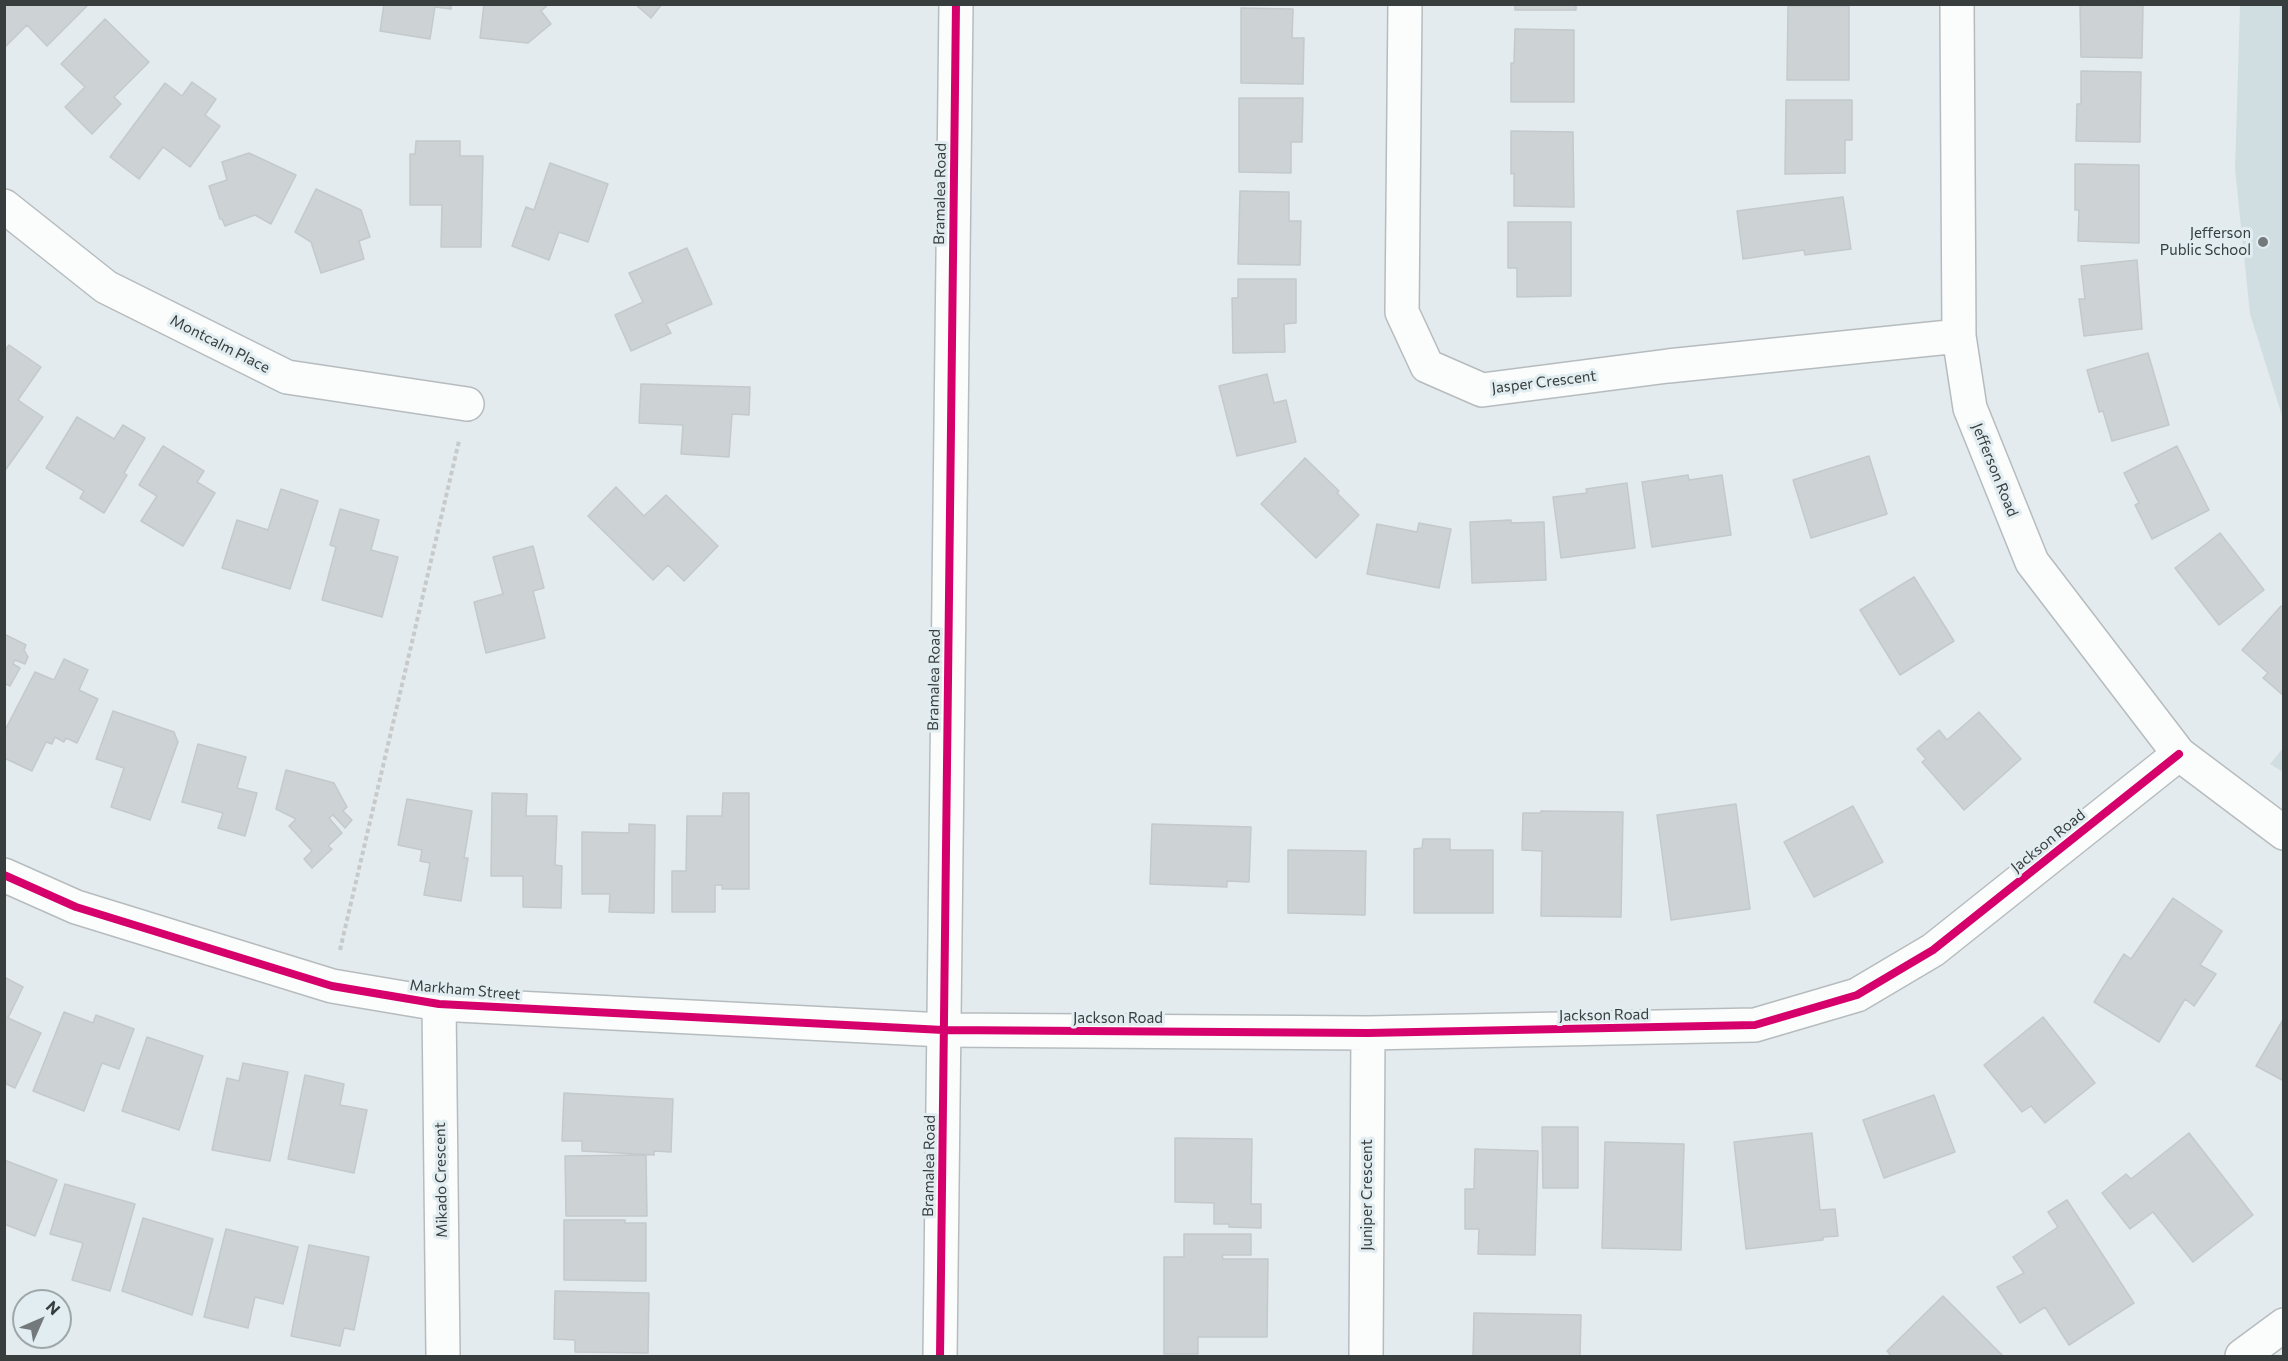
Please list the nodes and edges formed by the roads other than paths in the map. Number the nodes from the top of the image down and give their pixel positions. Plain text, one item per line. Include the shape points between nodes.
1 (956, 4) edge
2 (1405, 4) edge
3 (1957, 4) edge
4 (4, 206) edge
5 (1959, 336) junction
6 (467, 404) road end
7 (2179, 754) junction
8 (2283, 833) edge
9 (4, 874) edge
10 (439, 1004) junction
11 (943, 1030) junction
12 (1368, 1033) junction
13 (2283, 1325) edge
14 (443, 1356) edge
15 (940, 1356) edge
16 (1366, 1356) edge
17 (2242, 1356) edge

1 - 11 street, Bramalea Road
2 - 5 street, Jasper Crescent via 1402,312 1428,366 1482,390
3 - 5 street, Jefferson Road
4 - 6 street, Montcalm Place via 106,287 287,377
5 - 7 street, Jefferson Road via 1970,408 2032,561
7 - 8 street, Jefferson Road
7 - 12 street, Jackson Road via 1933,950 1857,995 1755,1025
9 - 10 street, Markham Street via 76,908 332,986
10 - 11 street, Markham Street
10 - 14 street, Mikado Crescent
11 - 12 street, Jackson Road
11 - 15 street, Bramalea Road
12 - 16 street, Juniper Crescent
13 - 17 street

